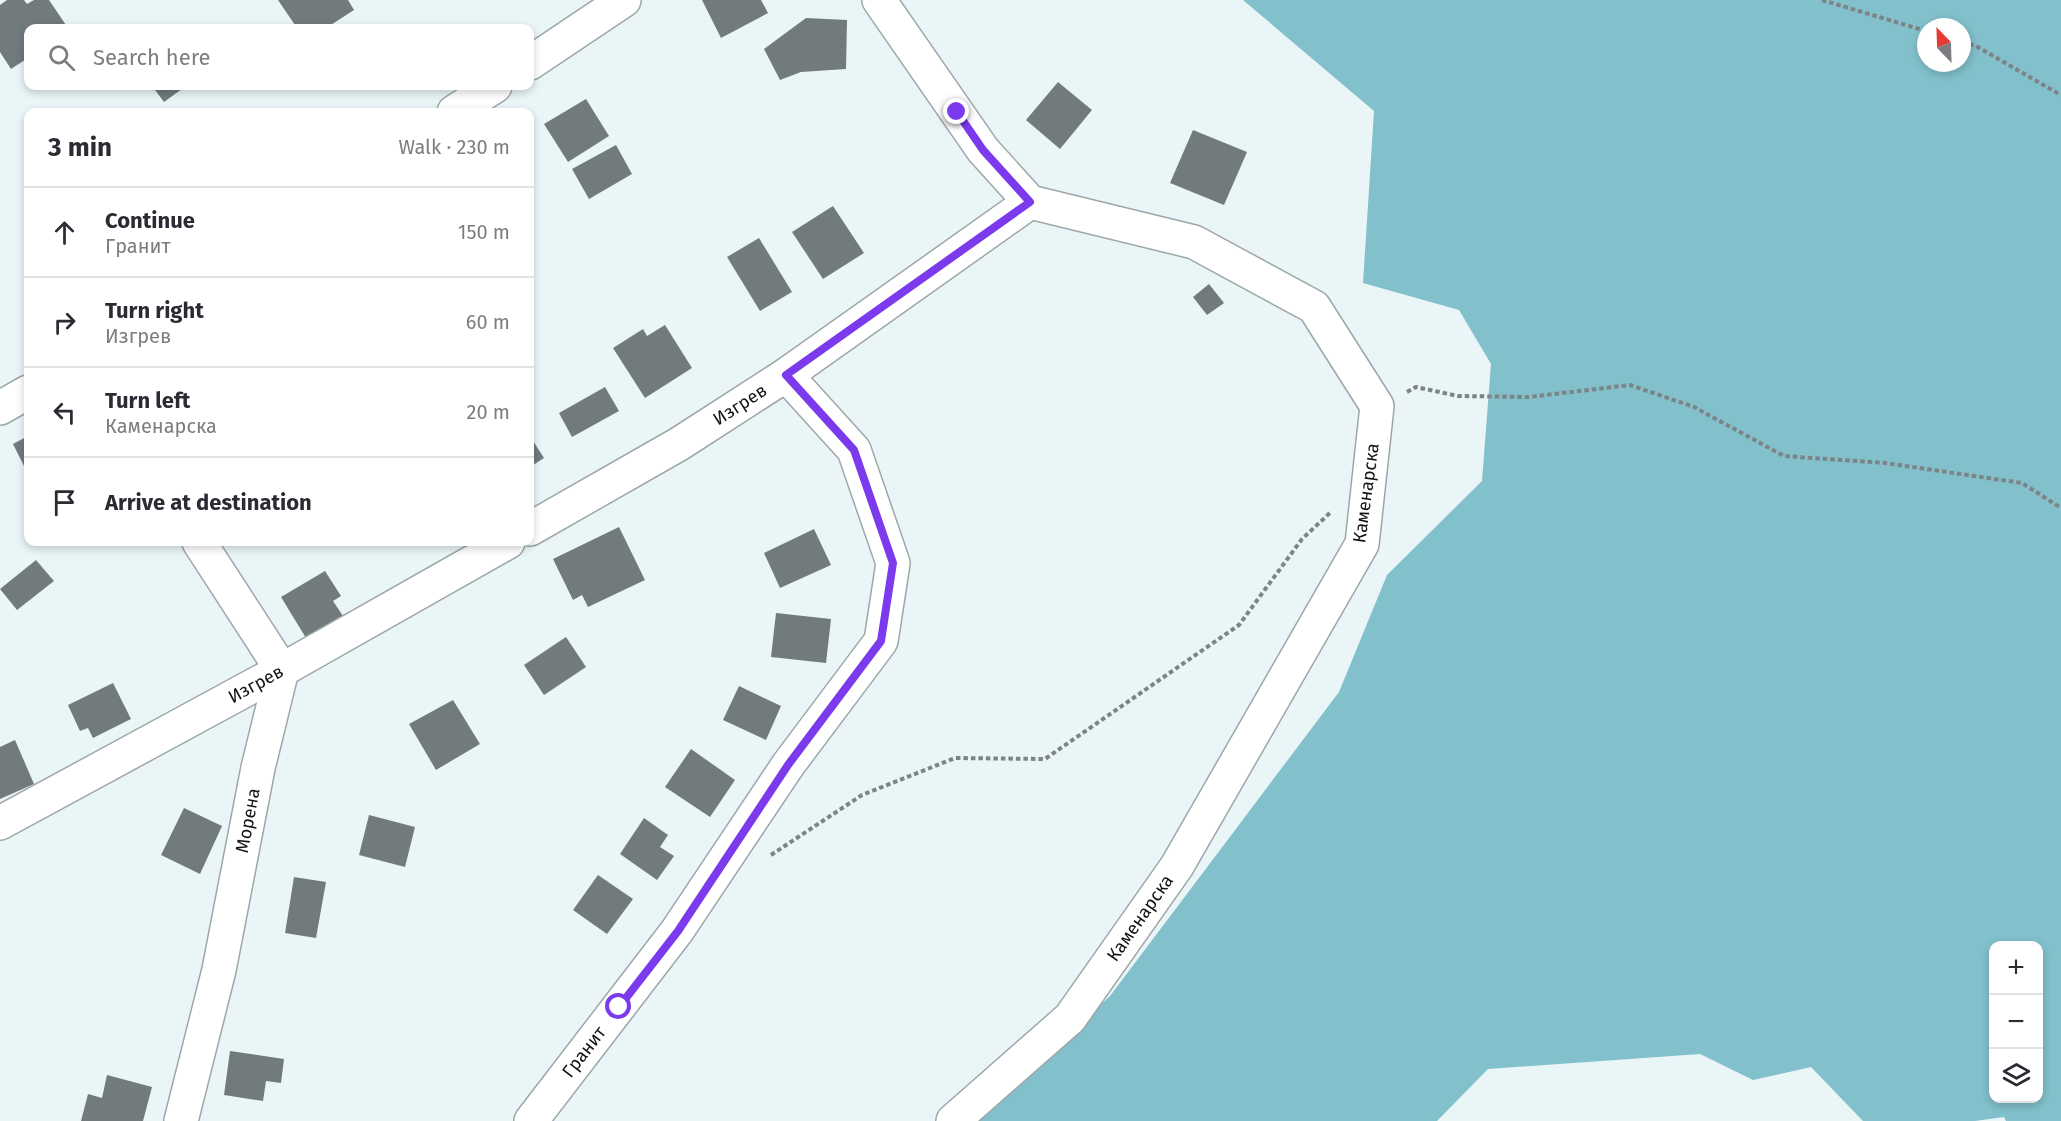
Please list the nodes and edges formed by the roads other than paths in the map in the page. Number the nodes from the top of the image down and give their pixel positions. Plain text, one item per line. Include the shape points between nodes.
1 (624, 0) edge
2 (879, 0) edge
3 (534, 60) edge
4 (489, 90) edge
5 (460, 108) edge
6 (1030, 202) junction
7 (786, 375) junction
8 (24, 394) edge
9 (0, 408) edge
10 (534, 527) edge
11 (202, 546) edge
12 (501, 546) edge
13 (282, 670) junction
14 (0, 823) edge
15 (181, 1121) edge
16 (531, 1121) edge
17 (953, 1121) edge

1 - 3 street
2 - 6 street via 983,150
4 - 5 street
6 - 7 street, Изгрев
6 - 17 street, Каменарска via 1194,242 1314,307 1377,406 1362,544 1177,866 1070,1018
7 - 10 street, Изгрев via 679,444
7 - 16 street, Гранит via 854,450 893,563 881,641 788,765 678,931
8 - 9 street
11 - 13 street
12 - 13 street, Изгрев
13 - 14 street, Изгрев
13 - 15 street, Морена via 258,768 219,970

